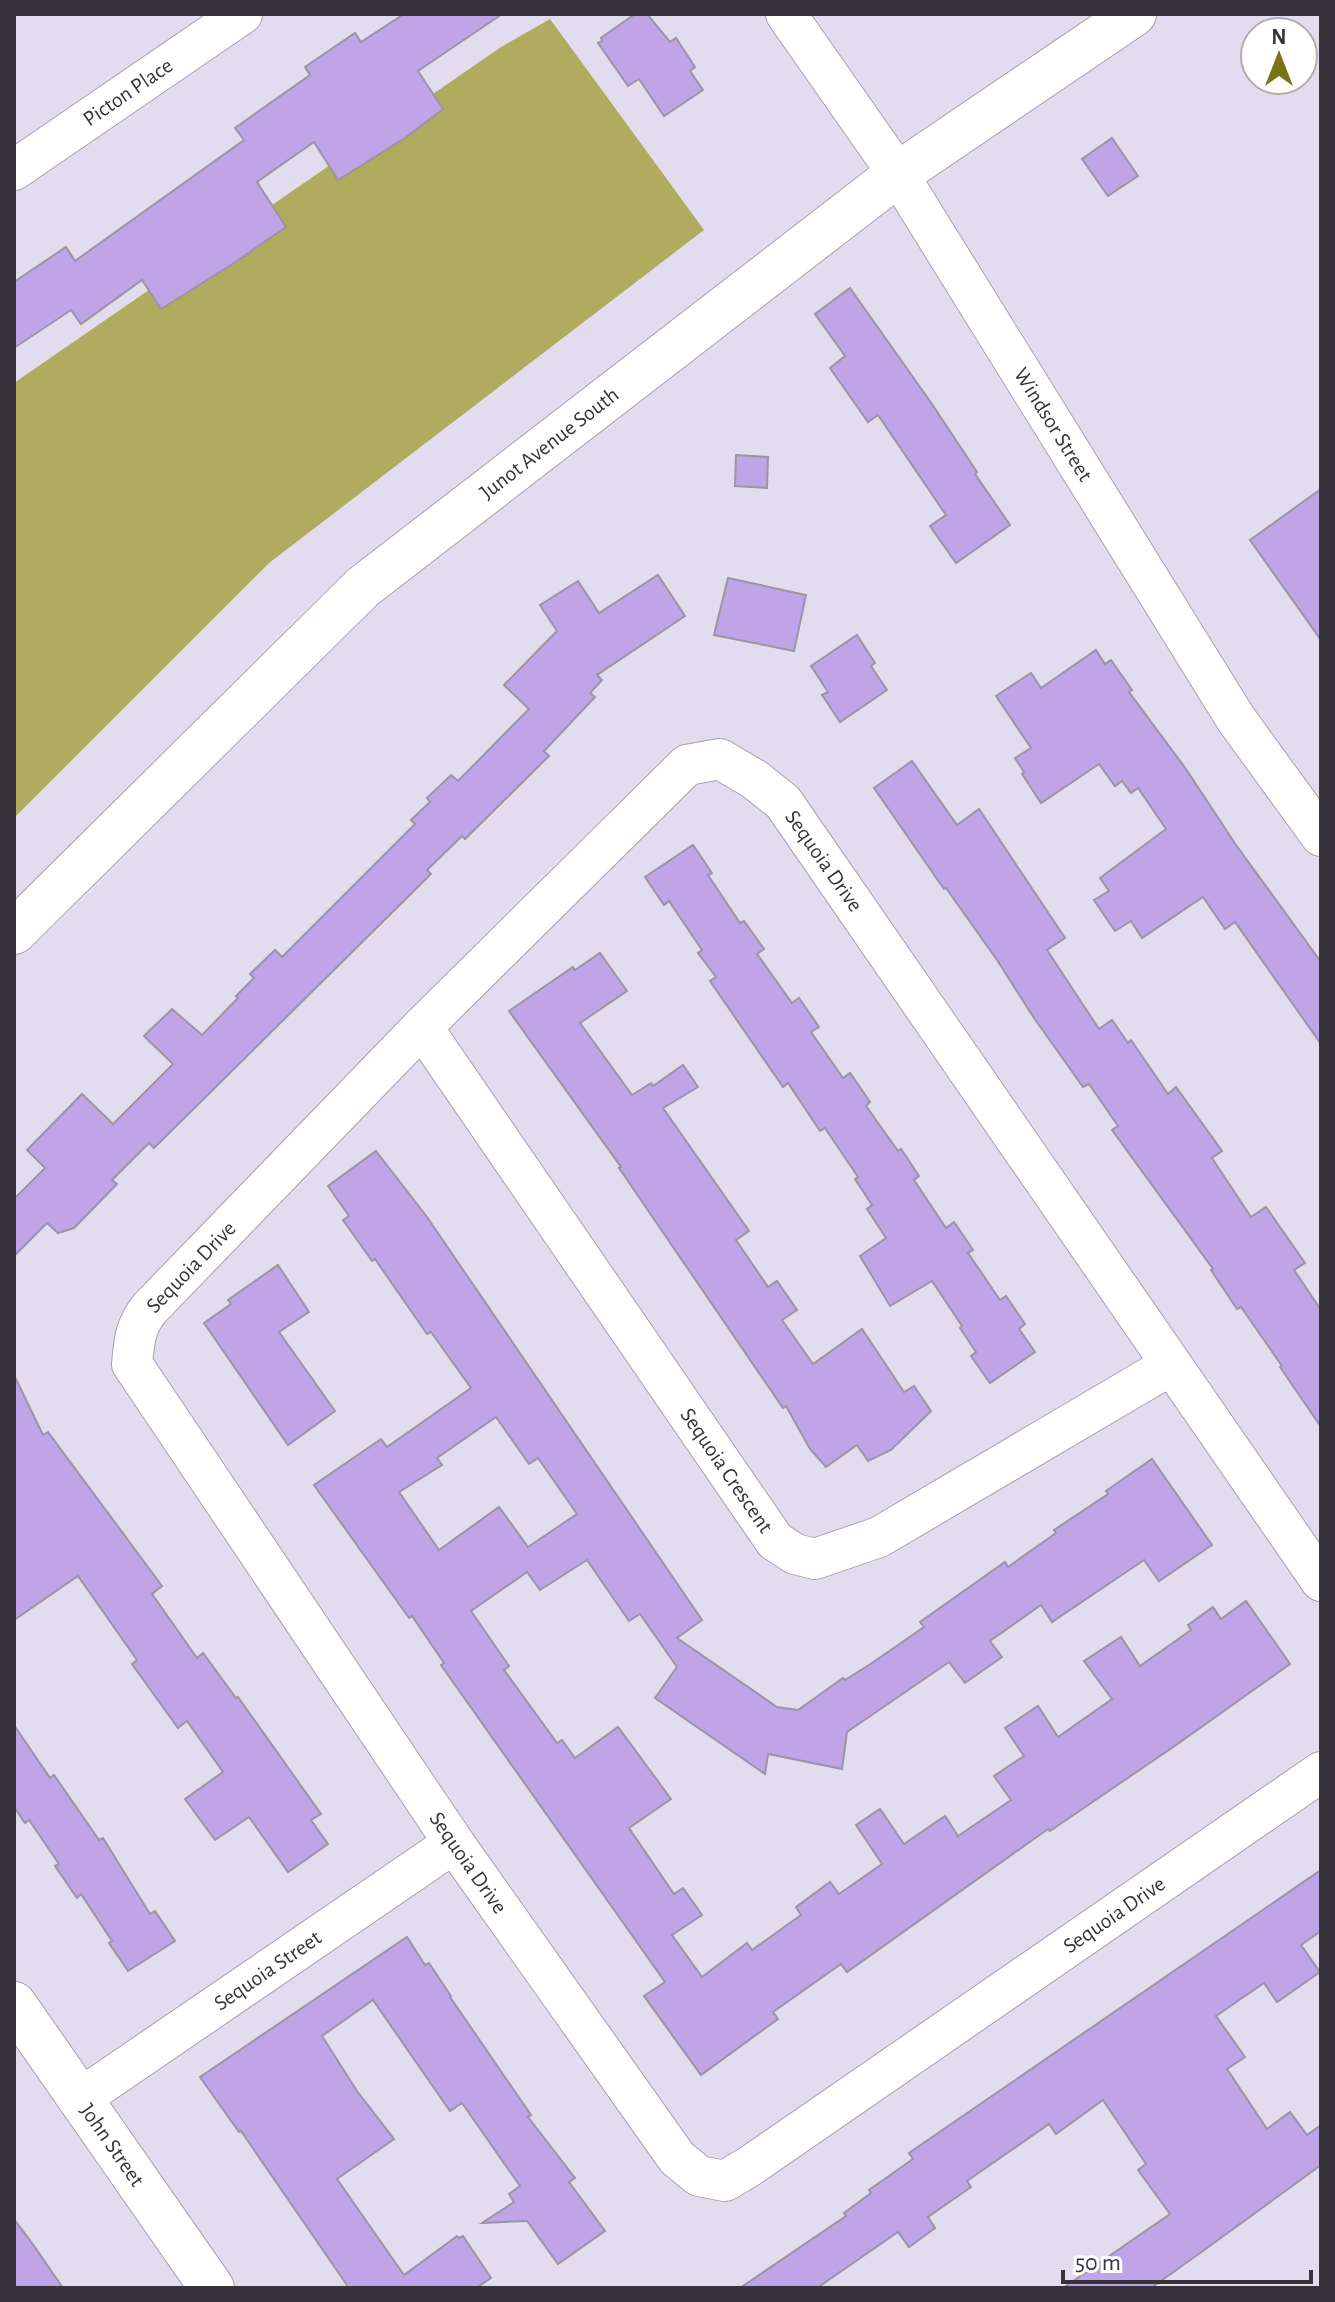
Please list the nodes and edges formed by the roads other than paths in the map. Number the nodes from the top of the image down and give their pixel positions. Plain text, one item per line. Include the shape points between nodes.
1 (242, 14) edge
2 (786, 14) edge
3 (1134, 14) edge
4 (14, 170) edge
5 (898, 174) junction
6 (1321, 836) edge
7 (14, 932) edge
8 (422, 1027) junction
9 (1171, 1365) junction
10 (1321, 1581) edge
11 (1321, 1772) edge
12 (454, 1843) junction
13 (14, 2004) edge
14 (81, 2098) junction
15 (212, 2288) edge

1 - 4 street, Picton Place
2 - 5 street, Windsor Street
3 - 5 main road, Junot Avenue South
5 - 6 street, Windsor Street via 1236,719
5 - 7 main road, Junot Avenue South via 363,587
8 - 9 street, Sequoia Crescent via 775,1541 795,1554 815,1559 879,1537
8 - 9 street, Sequoia Drive via 687,765 720,759 783,802
8 - 12 street, Sequoia Drive via 150,1308 134,1334 132,1364
9 - 10 street, Sequoia Drive
11 - 12 street, Sequoia Drive via 725,2181 699,2176 677,2158
12 - 14 street, Sequoia Street
13 - 14 main road, John Street
14 - 15 main road, John Street

